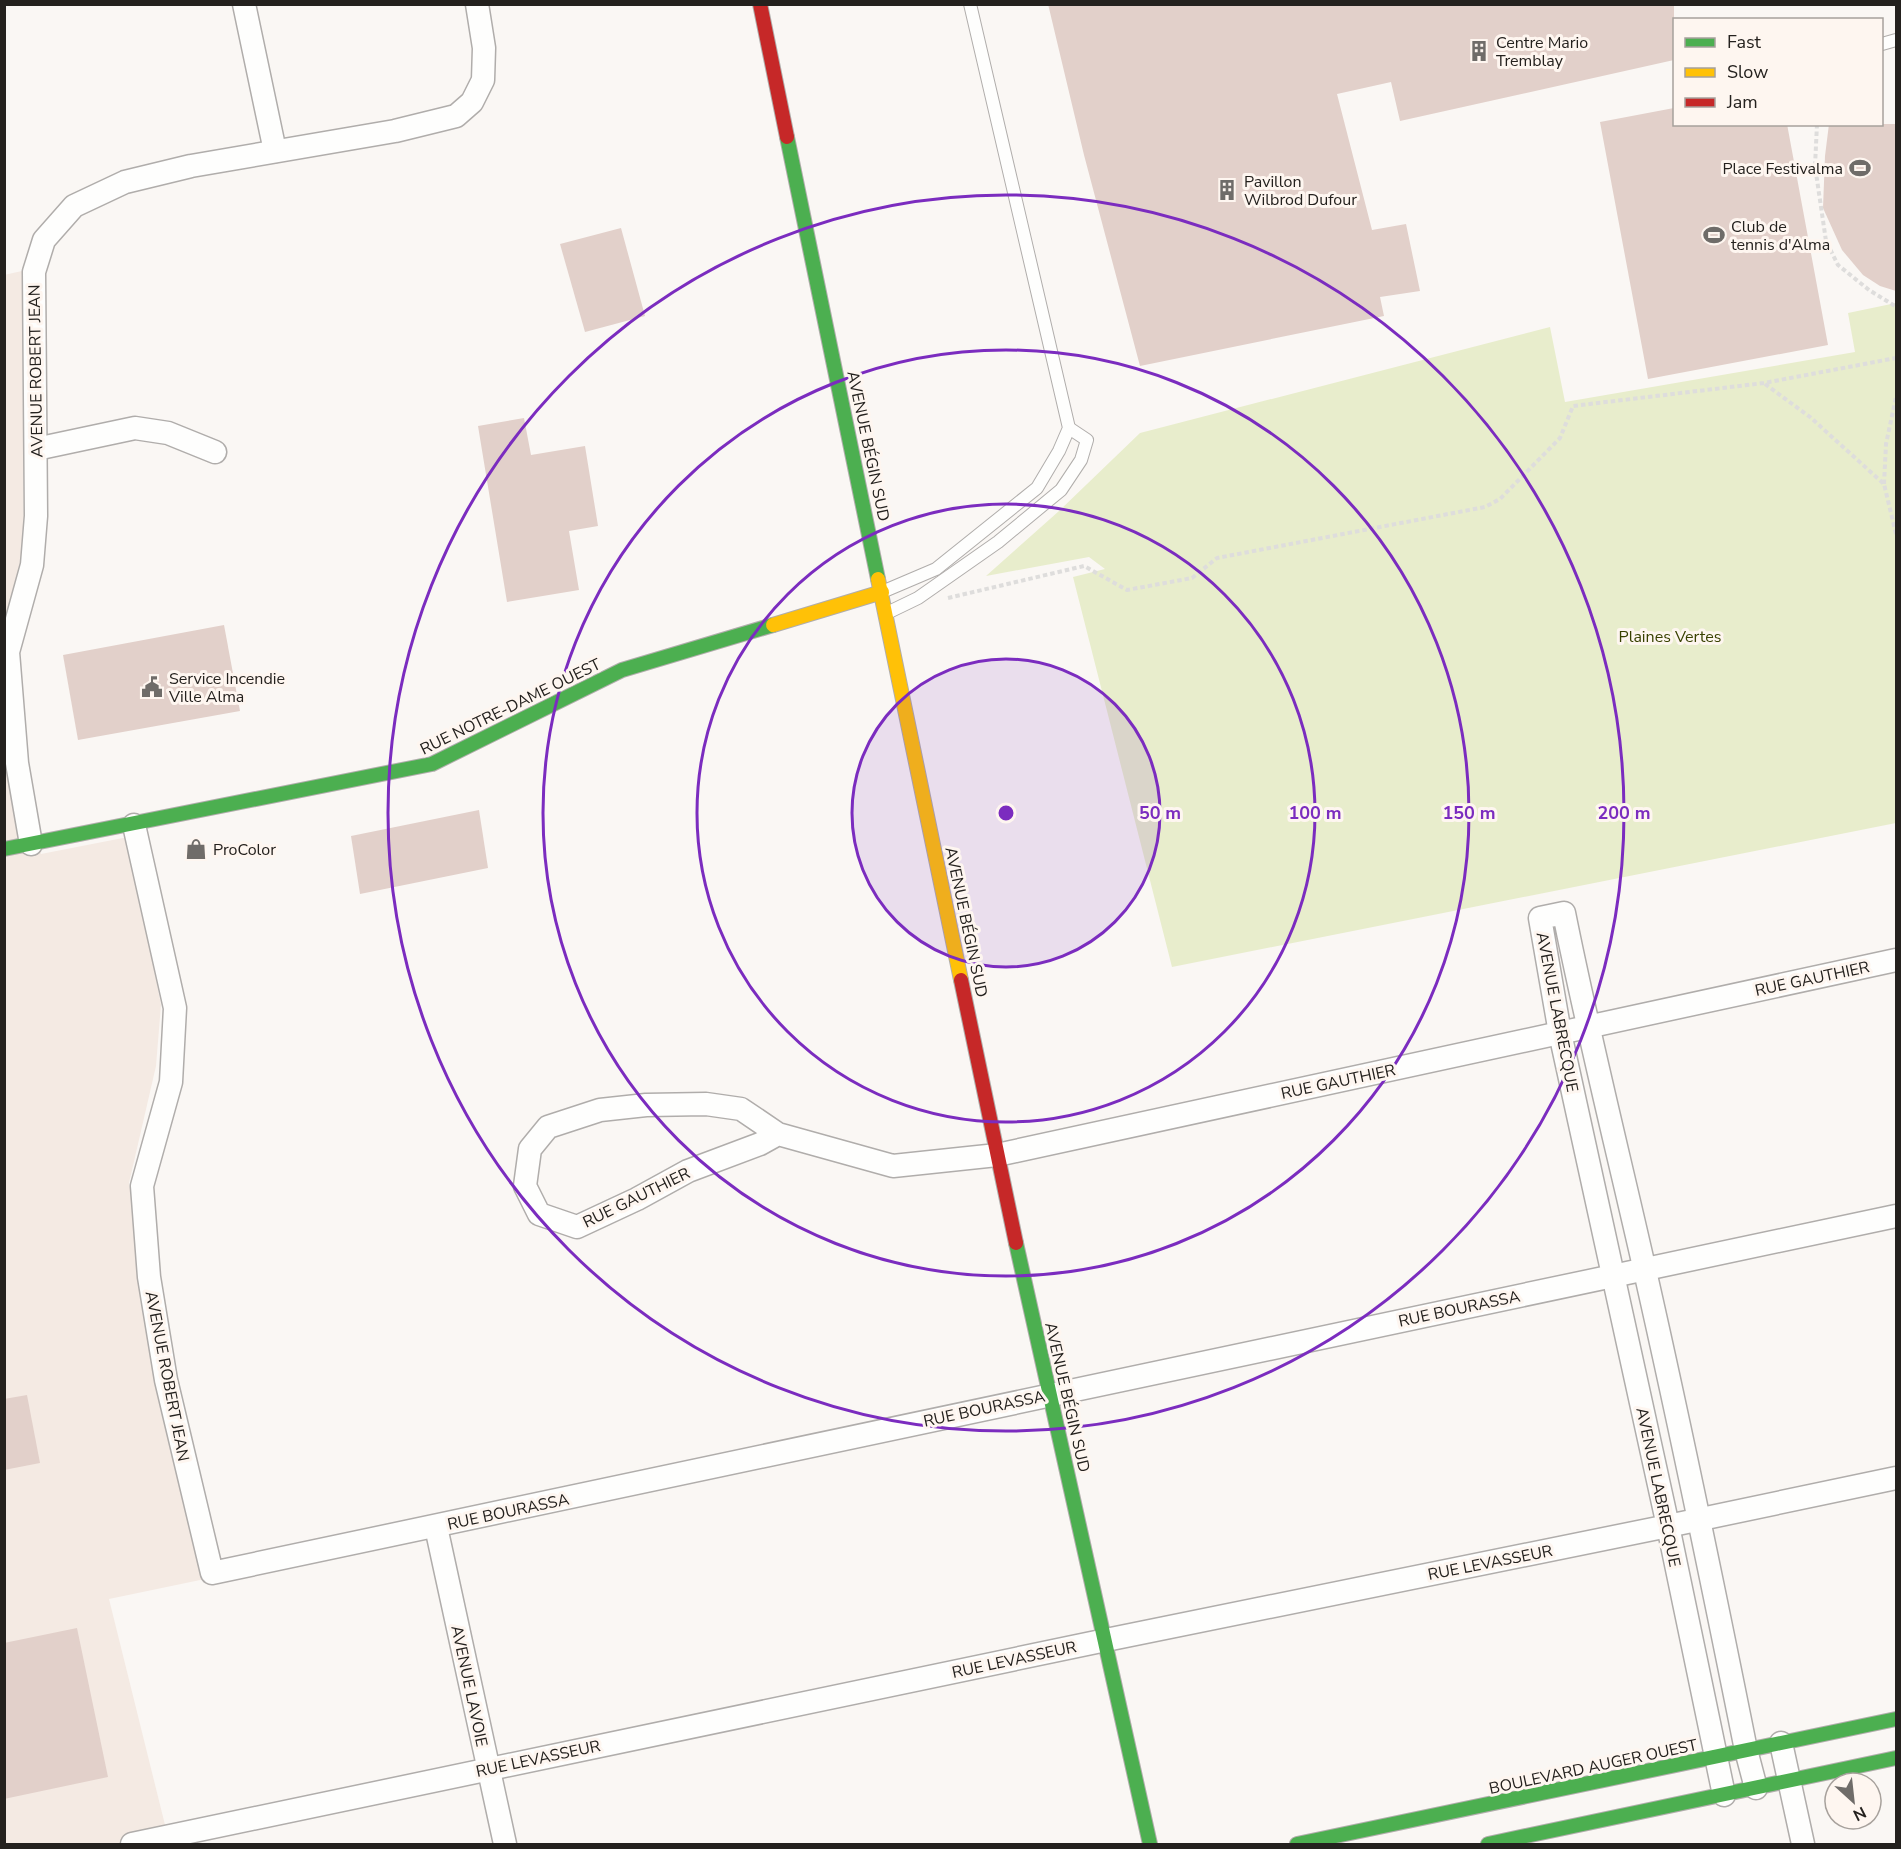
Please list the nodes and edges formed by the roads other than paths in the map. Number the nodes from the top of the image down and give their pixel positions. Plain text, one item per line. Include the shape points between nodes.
1 (244, 4) edge
2 (477, 4) edge
3 (760, 4) edge
4 (970, 4) edge
5 (275, 151) junction
6 (1069, 428) junction
7 (36, 449) junction
8 (215, 452) dead end
9 (882, 592) junction
10 (886, 613) junction
11 (134, 825) junction
12 (31, 844) junction
13 (4, 849) edge
14 (1896, 960) edge
15 (1587, 1026) junction
16 (1560, 1033) junction
17 (778, 1134) junction
18 (997, 1155) junction
19 (1896, 1216) edge
20 (1645, 1269) junction
21 (1613, 1276) junction
22 (1051, 1394) junction
23 (1896, 1478) edge
24 (1700, 1519) junction
25 (1668, 1526) junction
26 (436, 1527) junction
27 (212, 1573) joint
28 (1106, 1640) junction
29 (1896, 1719) edge
30 (1781, 1743) junction
31 (1746, 1750) junction
32 (1715, 1757) junction
33 (1896, 1758) edge
34 (488, 1768) junction
35 (1789, 1781) junction
36 (1756, 1788) junction
37 (1724, 1796) junction
38 (1345, 1840) edge
39 (132, 1845) edge
40 (505, 1845) edge
41 (1150, 1845) edge
42 (1297, 1845) edge
43 (1488, 1845) edge
44 (1803, 1845) edge

1 - 5 street
2 - 5 street, AVENUE ROBERT JEAN via 484,48 483,80 472,102 456,116 395,131
3 - 9 street, AVENUE BÉGIN SUD
4 - 6 lane
5 - 7 street, AVENUE ROBERT JEAN via 125,182 74,206 44,240 34,272
6 - 9 lane via 1037,488 936,569
6 - 10 lane via 1087,440 1081,460 1061,490 998,542 918,598
7 - 8 street via 135,428 168,433
7 - 12 street, AVENUE ROBERT JEAN via 32,565 8,652 17,763
9 - 10 street, AVENUE BÉGIN SUD
9 - 11 street, RUE NOTRE-DAME OUEST via 622,670 432,764
10 - 18 street, AVENUE BÉGIN SUD
11 - 12 street, RUE NOTRE-DAME OUEST
11 - 27 street, AVENUE ROBERT JEAN via 175,1008 171,1082 142,1186 149,1277 166,1380
12 - 13 street, RUE NOTRE-DAME OUEST
14 - 15 street, RUE GAUTHIER
15 - 16 street, RUE GAUTHIER
15 - 16 street, AVENUE LABRECQUE via 1564,913 1540,918
15 - 20 street, AVENUE LABRECQUE
16 - 18 street, RUE GAUTHIER
16 - 21 street, AVENUE LABRECQUE
17 - 17 street, RUE GAUTHIER via 741,1109 706,1104 600,1110 548,1127 530,1149 525,1186 539,1214 577,1227 688,1171
17 - 18 street, RUE GAUTHIER via 893,1166
18 - 22 street, AVENUE BÉGIN SUD
19 - 20 street, RUE BOURASSA
20 - 21 street, RUE BOURASSA
20 - 24 street, AVENUE LABRECQUE
21 - 22 street, RUE BOURASSA
21 - 25 street, AVENUE LABRECQUE
22 - 26 street, RUE BOURASSA
22 - 28 street, AVENUE BÉGIN SUD
23 - 24 street, RUE LEVASSEUR
24 - 25 street, RUE LEVASSEUR
24 - 31 street, AVENUE LABRECQUE
25 - 28 street, RUE LEVASSEUR
25 - 32 street, AVENUE LABRECQUE
26 - 27 street, RUE BOURASSA
26 - 34 street, AVENUE LAVOIE
28 - 34 street, RUE LEVASSEUR
28 - 41 street, AVENUE BÉGIN SUD
29 - 30 street, BOULEVARD AUGER OUEST
30 - 31 street, BOULEVARD AUGER OUEST
30 - 35 street
31 - 32 street, BOULEVARD AUGER OUEST
31 - 36 street, AVENUE LABRECQUE
32 - 37 street, AVENUE LABRECQUE
32 - 38 street, BOULEVARD AUGER OUEST
33 - 35 street
34 - 39 street, RUE LEVASSEUR
34 - 40 street, AVENUE LAVOIE
35 - 36 street
35 - 44 street
36 - 37 street
37 - 43 street
38 - 42 street, BOULEVARD AUGER OUEST

